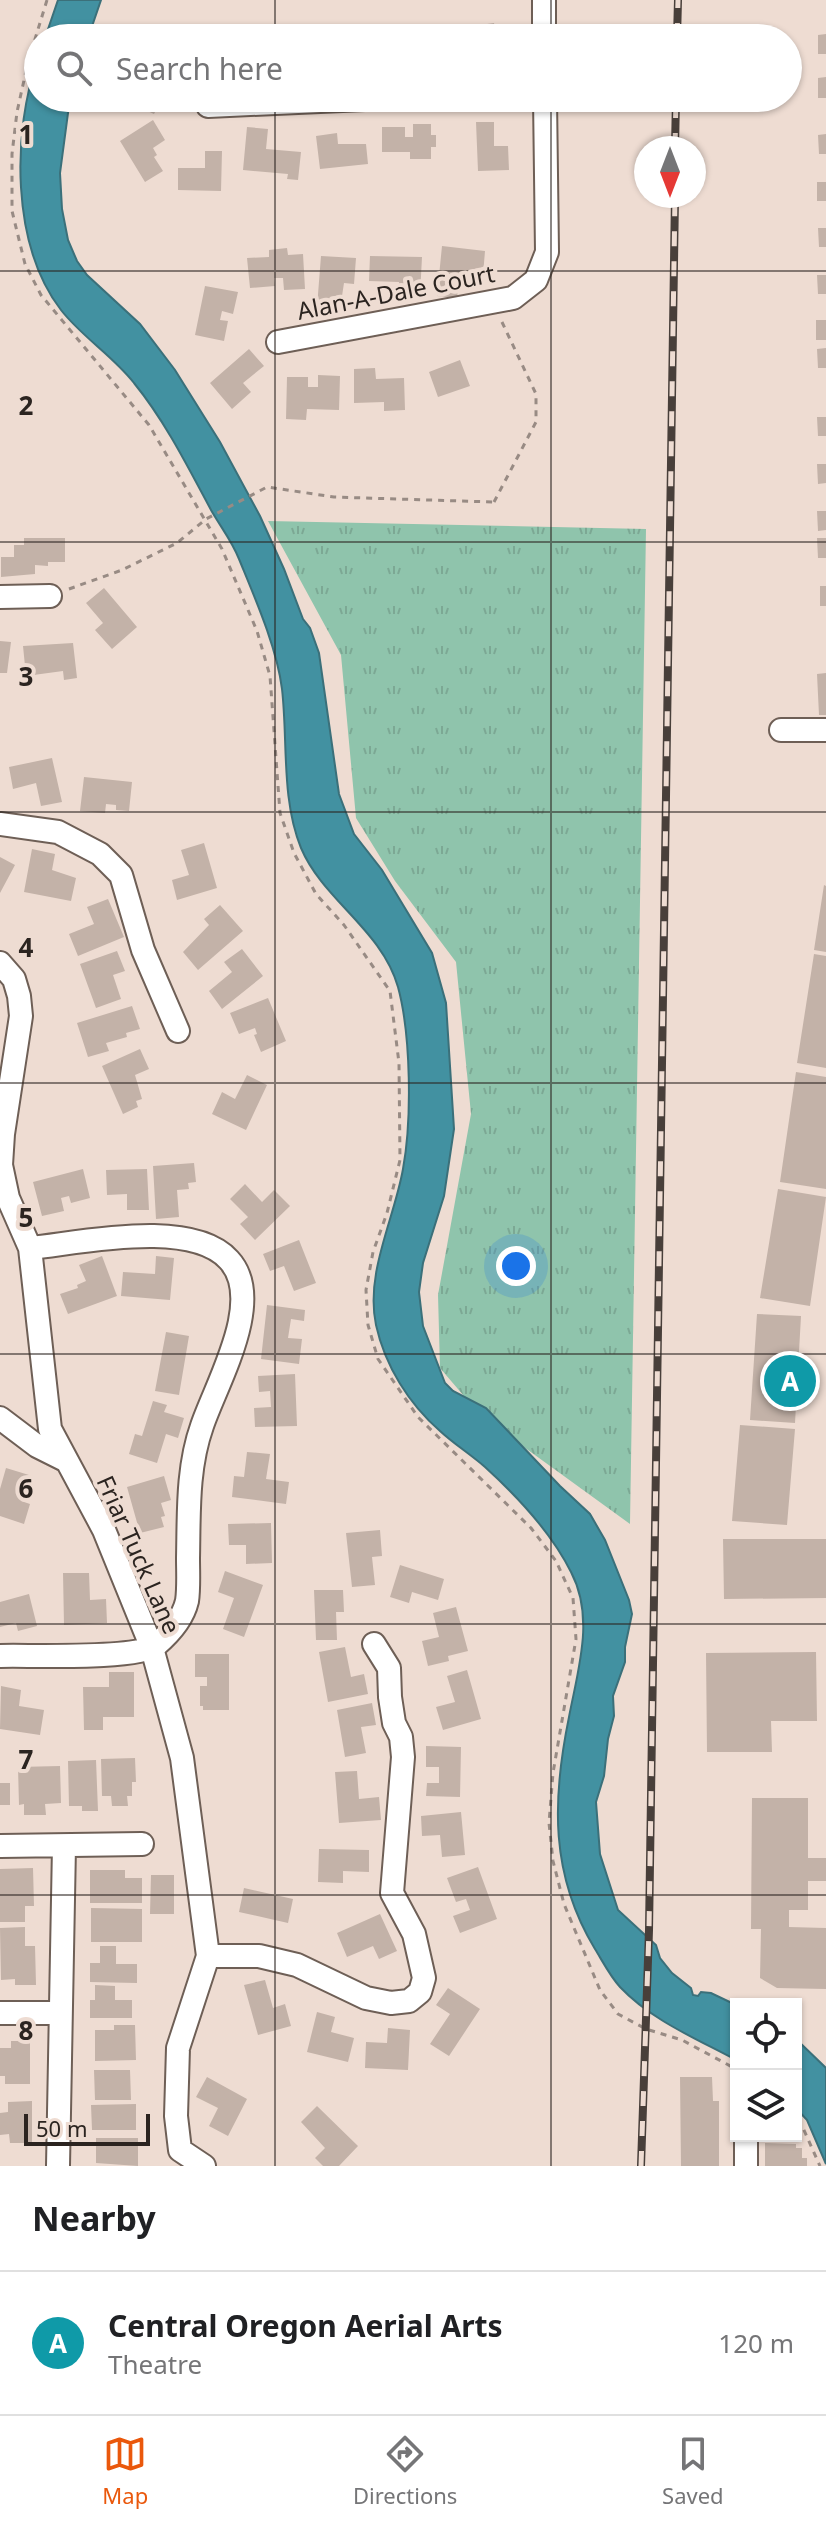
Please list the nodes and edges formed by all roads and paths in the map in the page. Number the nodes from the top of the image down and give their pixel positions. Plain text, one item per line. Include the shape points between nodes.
1 (47, 0) edge
2 (544, 0) edge
3 (40, 24) edge
4 (544, 24) edge
5 (24, 80) edge
6 (545, 112) edge
7 (493, 302) junction
8 (278, 342) dead end
9 (206, 519) junction
10 (50, 596) joint
11 (0, 597) edge
12 (781, 730) dead end
13 (826, 730) edge
14 (0, 824) edge
15 (0, 963) edge
16 (178, 1031) dead end
17 (30, 1248) junction
18 (0, 1418) edge
19 (65, 1460) junction
20 (374, 1644) dead end
21 (152, 1648) junction
22 (0, 1656) edge
23 (142, 1844) dead end
24 (0, 1846) edge
25 (64, 1846) junction
26 (208, 1956) junction
27 (0, 2013) edge
28 (60, 2013) junction
29 (730, 2066) edge
30 (802, 2127) edge
31 (746, 2142) edge
32 (58, 2166) edge
33 (204, 2166) edge
34 (746, 2166) edge
35 (820, 2166) edge

1 - 3 path
2 - 4 street
5 - 9 path via 12,154 12,211 25,264 56,316 149,425
6 - 7 street, Alan-A-Dale Court via 547,252 536,280 513,298
7 - 8 street, Alan-A-Dale Court
7 - 9 path via 536,394 536,422 494,503 334,497 267,487
9 - 10 path via 163,550
9 - 29 path via 257,631 270,676 280,813 294,853 316,894 390,991 399,1063 400,1160 366,1290 368,1325 378,1359 418,1417 531,1528 556,1561 573,1598 576,1639 549,1823 564,1904 600,1990 618,2014
10 - 11 street
12 - 13 street
14 - 16 street via 58,832 100,854 121,875 143,950
15 - 17 street, Friar Tuck Lane via 14,979 21,1016 1,1165 8,1198
17 - 19 street, Friar Tuck Lane via 50,1429
17 - 21 street via 158,1234 213,1247 239,1277 241,1322 201,1428 191,1475 187,1601 169,1633
18 - 19 street
19 - 21 street, Friar Tuck Lane via 104,1530
20 - 26 street via 389,1668 403,1757 392,1893 414,1934 424,1978 420,1992 409,2001 391,2003 366,1998 297,1965 259,1956
21 - 22 street via 126,1654
21 - 26 street, Friar Tuck Lane via 182,1758
23 - 25 street
24 - 25 street
25 - 28 street
26 - 33 street, Friar Tuck Lane via 178,2048 176,2116 180,2150
27 - 28 street
28 - 32 street
30 - 35 path
31 - 34 street

